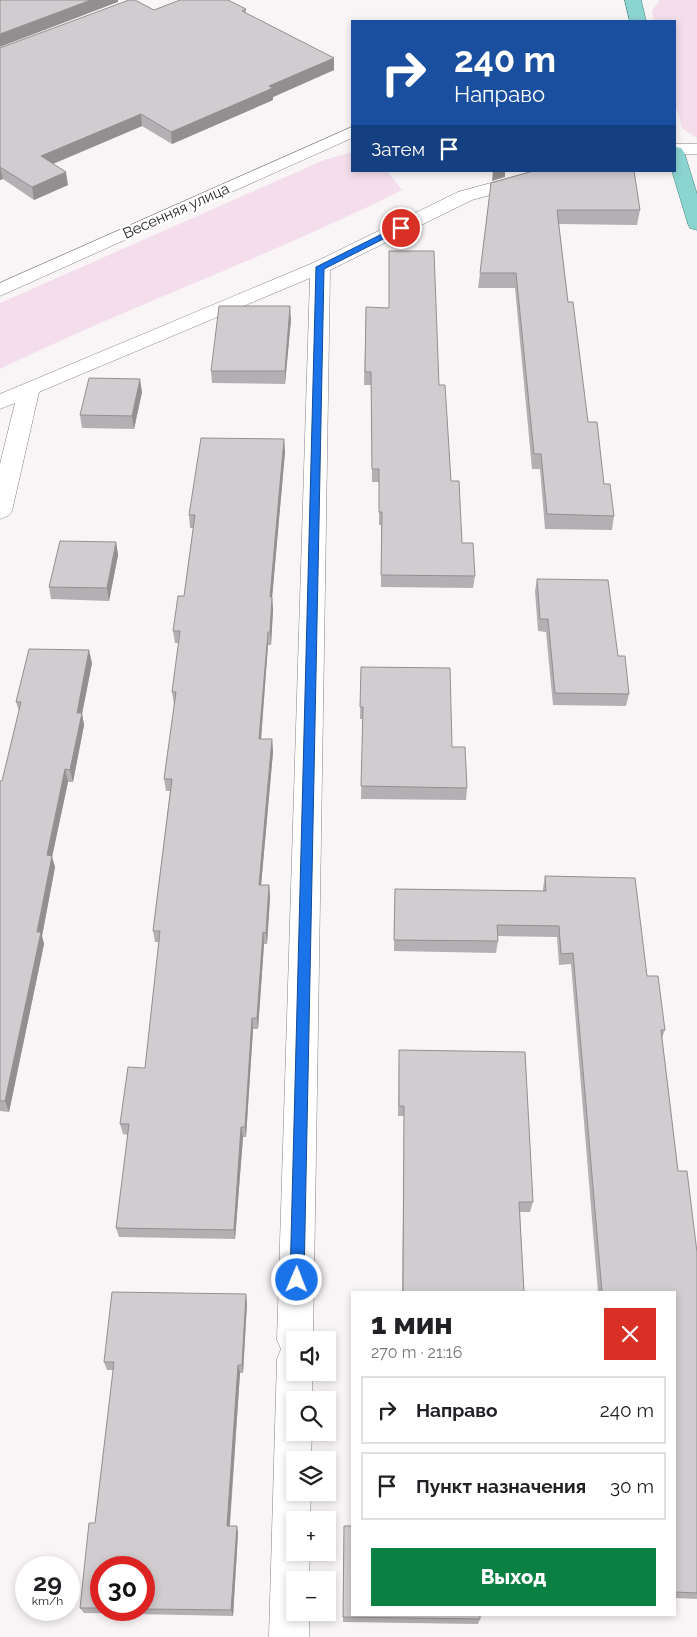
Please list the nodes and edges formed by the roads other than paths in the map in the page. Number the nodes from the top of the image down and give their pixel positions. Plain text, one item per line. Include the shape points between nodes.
1 (633, 0) edge
2 (638, 20) edge
3 (351, 132) edge
4 (697, 149) edge
5 (676, 150) edge
6 (676, 153) edge
7 (553, 172) edge
8 (697, 224) edge
9 (320, 267) junction
10 (0, 290) edge
11 (29, 388) junction
12 (0, 402) edge
13 (0, 511) edge
14 (296, 1331) edge
15 (295, 1381) edge
16 (289, 1637) edge

1 - 2 main road
3 - 10 street, Весенняя улица
4 - 5 street
6 - 8 main road
7 - 9 street via 465,196
9 - 11 street
9 - 14 street
11 - 12 street
11 - 13 street
15 - 16 street

